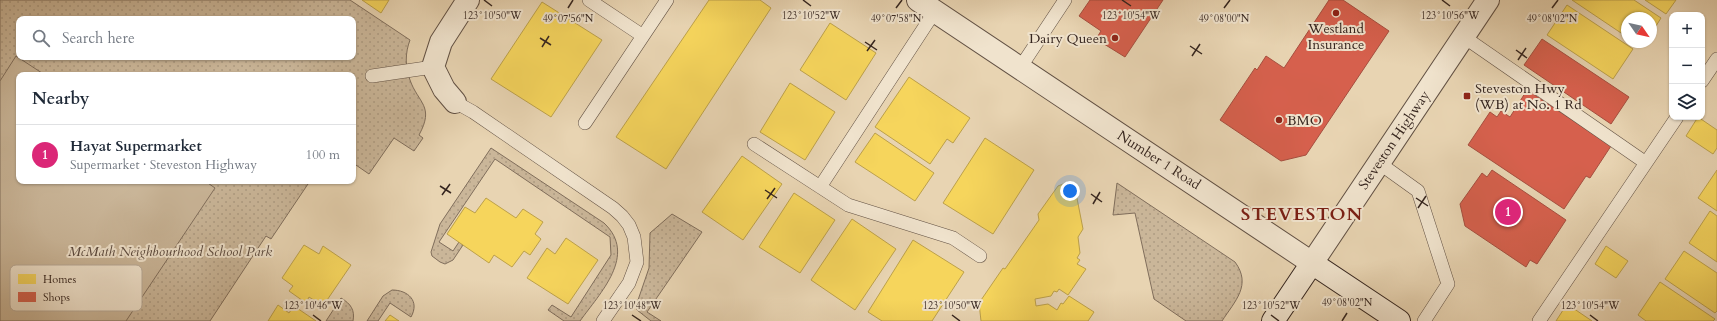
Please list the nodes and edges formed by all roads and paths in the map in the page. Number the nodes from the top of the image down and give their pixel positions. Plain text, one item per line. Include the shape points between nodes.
1 (468, 0) edge
2 (589, 0) edge
3 (667, 0) edge
4 (1065, 0) edge
5 (1488, 0) edge
6 (927, 6) edge
7 (643, 36) junction
8 (1464, 37) junction
9 (1717, 59) edge
10 (433, 67) junction
11 (1020, 68) junction
12 (372, 76) dead end
13 (1705, 77) edge
14 (455, 102) joint
15 (1675, 120) edge
16 (585, 123) dead end
17 (754, 144) dead end
18 (1379, 163) junction
19 (1646, 163) junction
20 (820, 187) junction
21 (980, 256) dead end
22 (1312, 262) junction
23 (603, 321) edge
24 (1274, 321) edge
25 (1399, 321) edge
26 (1424, 321) edge
27 (1539, 321) edge

1 - 10 street via 440,42
2 - 7 lane
3 - 7 lane
4 - 11 lane
5 - 8 street, Steveston Highway
6 - 11 street, Number 1 Road
6 - 20 lane
7 - 16 lane
8 - 18 street, Steveston Highway
8 - 19 lane
9 - 13 lane
10 - 12 lane
10 - 14 street via 444,90
11 - 22 street, Number 1 Road
14 - 23 lane via 595,195 622,216 629,225 634,237 637,262 629,283
15 - 19 lane
17 - 20 lane
18 - 22 street, Steveston Highway
18 - 26 lane via 1418,191 1448,284
19 - 27 lane
20 - 21 lane via 848,205 952,238
22 - 24 street, Steveston Highway
22 - 25 street, Number 1 Road

